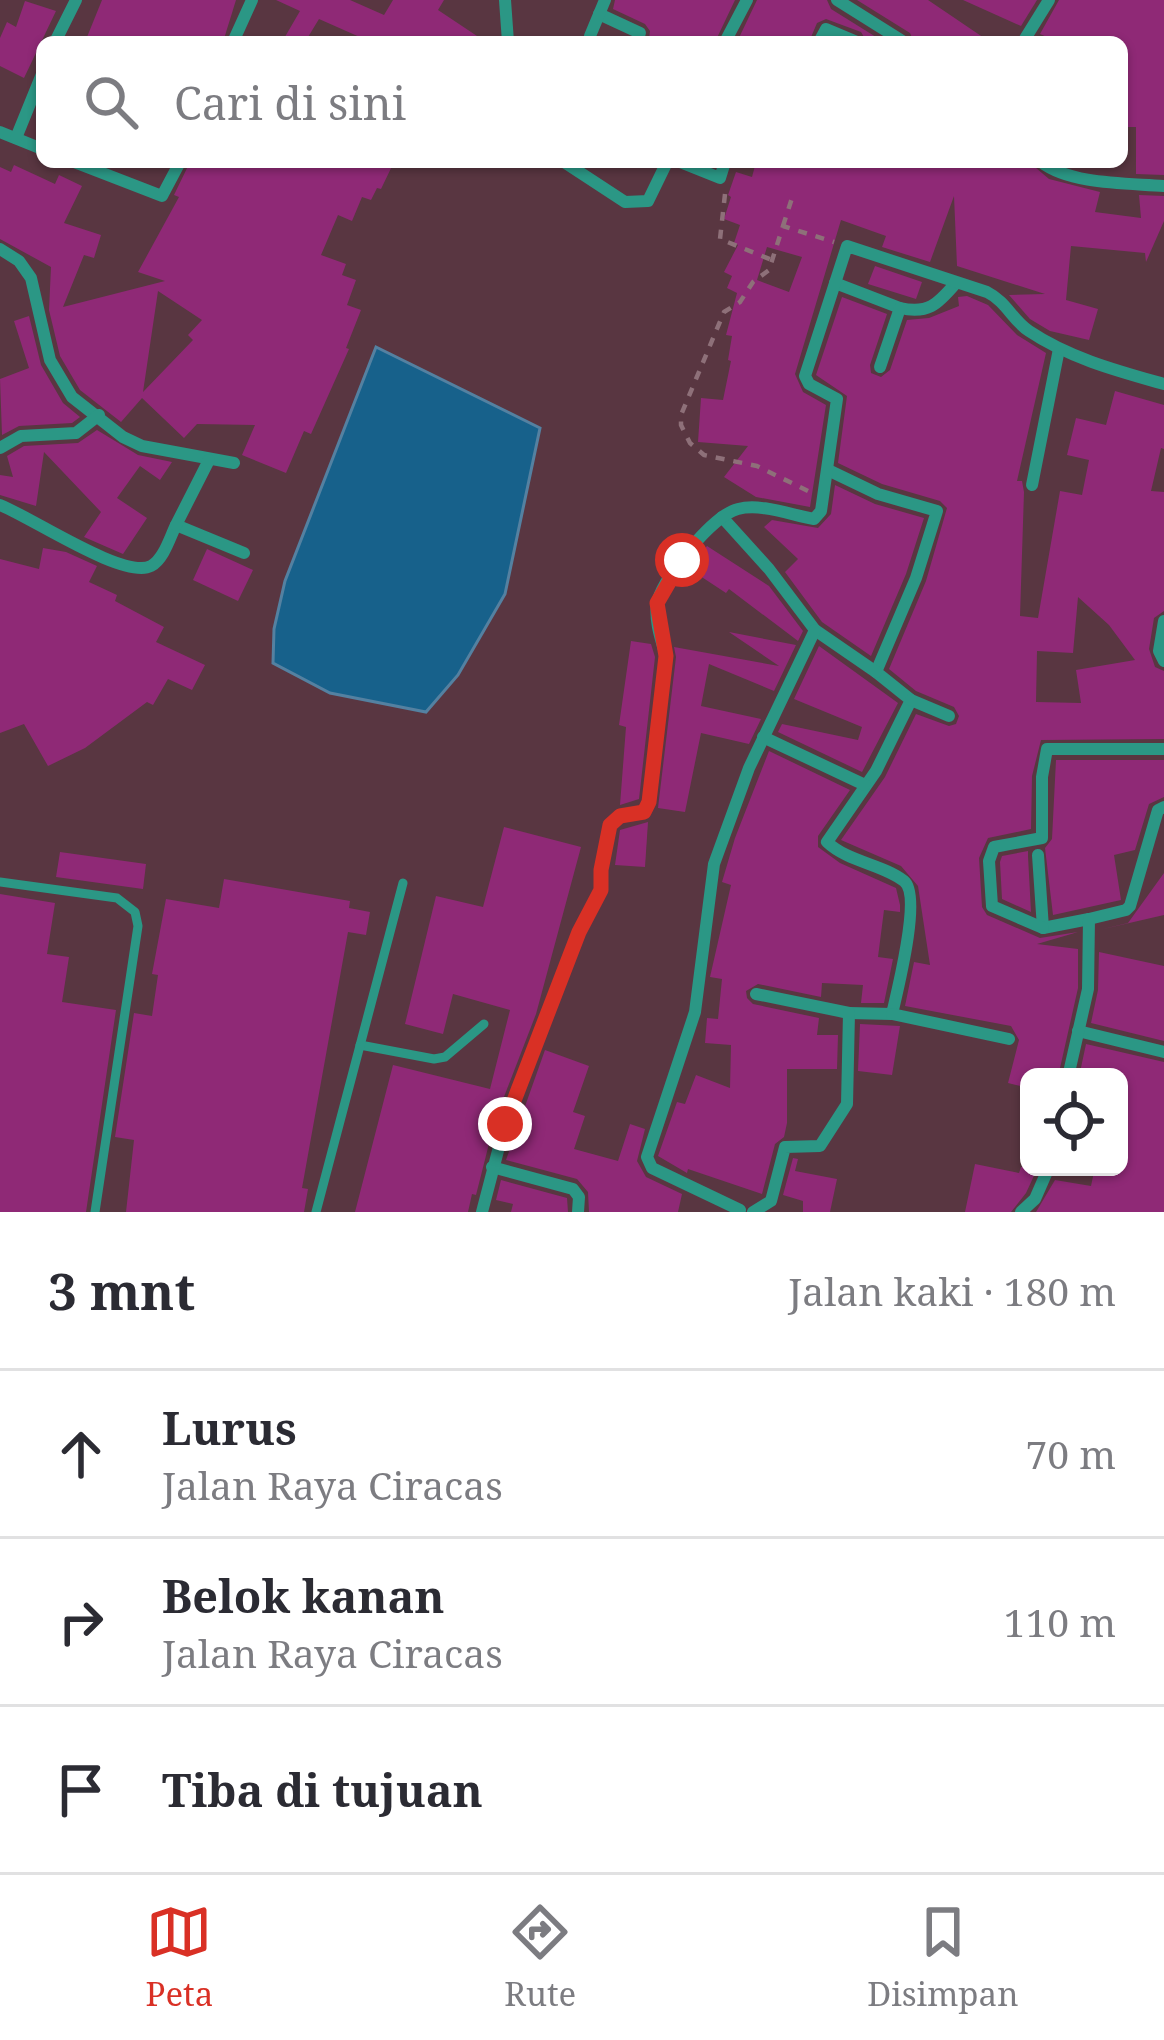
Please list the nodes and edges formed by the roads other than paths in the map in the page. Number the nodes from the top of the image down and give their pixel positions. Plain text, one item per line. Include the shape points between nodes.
1 (76, 0) edge
2 (252, 0) edge
3 (506, 0) edge
4 (605, 0) edge
5 (747, 0) edge
6 (837, 0) edge
7 (1049, 0) edge
8 (599, 14) junction
9 (640, 33) dead end
10 (58, 36) edge
11 (236, 36) edge
12 (508, 36) edge
13 (590, 36) edge
14 (728, 36) edge
15 (894, 36) edge
16 (1027, 36) edge
17 (36, 89) edge
18 (0, 132) edge
19 (16, 138) junction
20 (36, 146) edge
21 (89, 168) edge
22 (177, 168) edge
23 (573, 168) edge
24 (664, 168) edge
25 (695, 168) edge
26 (723, 168) edge
27 (1050, 168) edge
28 (1164, 186) edge
29 (0, 250) edge
30 (835, 283) junction
31 (955, 284) junction
32 (900, 308) junction
33 (1059, 349) junction
34 (880, 367) dead end
35 (1164, 384) edge
36 (98, 415) junction
37 (0, 448) edge
38 (209, 460) junction
39 (234, 463) dead end
40 (828, 470) junction
41 (1032, 485) dead end
42 (0, 505) edge
43 (722, 517) junction
44 (176, 525) junction
45 (244, 553) dead end
46 (1164, 621) edge
47 (815, 630) junction
48 (1164, 661) edge
49 (876, 672) junction
50 (911, 700) junction
51 (949, 716) dead end
52 (764, 737) junction
53 (1164, 748) edge
54 (865, 785) junction
55 (1164, 807) edge
56 (1038, 855) dead end
57 (0, 882) edge
58 (403, 883) dead end
59 (1089, 919) junction
60 (1043, 928) junction
61 (756, 994) dead end
62 (849, 1013) junction
63 (892, 1014) junction
64 (484, 1024) dead end
65 (1078, 1031) junction
66 (1009, 1039) dead end
67 (360, 1045) junction
68 (1164, 1052) edge
69 (1070, 1068) edge
70 (492, 1167) junction
71 (1045, 1176) edge
72 (95, 1212) edge
73 (316, 1212) edge
74 (482, 1212) edge
75 (578, 1212) edge
76 (746, 1212) edge
77 (1021, 1212) edge

1 - 10 street
2 - 11 street
3 - 12 street
4 - 8 street
5 - 14 street
6 - 15 street
7 - 16 street
8 - 9 street
8 - 13 street
17 - 19 street
18 - 19 street
19 - 20 street
21 - 22 street via 160,196
23 - 24 street via 636,204 648,201
25 - 26 street via 720,178
27 - 28 street
29 - 36 street via 31,278 64,386
30 - 31 street via 847,246
30 - 32 street
30 - 40 street via 805,376 837,399
31 - 32 street via 930,310
31 - 33 street via 1001,299 1022,327
32 - 34 street
33 - 35 street
33 - 41 street
36 - 37 street via 76,433 20,436
36 - 38 street via 142,446
38 - 39 street
38 - 44 street
40 - 43 street via 814,519 757,508
40 - 49 street via 937,511
42 - 44 street via 132,568 152,566
43 - 47 street
43 - 70 street via 658,598 666,656 649,802 644,812 610,825 601,890
44 - 45 street
46 - 48 street
47 - 49 street
47 - 52 street
49 - 50 street
50 - 51 street
50 - 54 street
52 - 54 street
52 - 76 street via 709,884 695,1012 647,1157 652,1168
53 - 60 street via 1047,749 1042,838 994,847 989,861 992,906
54 - 63 street via 826,842 908,885 906,953
55 - 59 street via 1126,910
56 - 60 street
57 - 72 lane via 118,898 135,913
58 - 67 lane
59 - 60 street
59 - 65 street
61 - 62 street
62 - 63 street
62 - 76 street via 847,1104 820,1146 785,1147 771,1202
63 - 66 street
64 - 67 lane via 434,1059
65 - 68 street
65 - 69 street
67 - 73 lane
70 - 74 street
70 - 75 street via 573,1189
71 - 77 street

